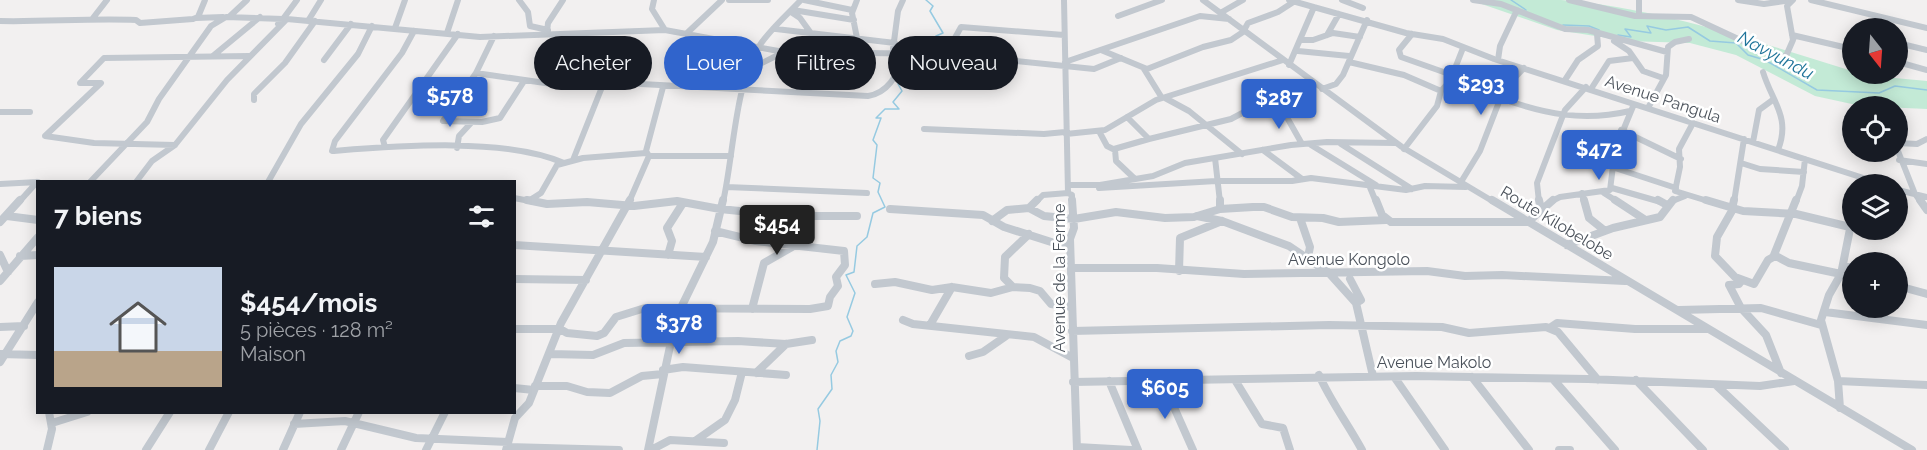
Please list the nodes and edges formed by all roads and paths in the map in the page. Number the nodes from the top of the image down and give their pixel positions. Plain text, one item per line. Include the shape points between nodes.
1 (107, 0) edge
2 (205, 0) edge
3 (247, 0) edge
4 (297, 0) edge
5 (321, 0) edge
6 (405, 0) edge
7 (458, 0) edge
8 (519, 0) edge
9 (563, 0) edge
10 (654, 0) edge
11 (722, 0) edge
12 (729, 0) edge
13 (768, 0) edge
14 (803, 0) edge
15 (857, 0) edge
16 (903, 0) edge
17 (1064, 0) edge
18 (1162, 0) edge
19 (1217, 0) edge
20 (1243, 0) edge
21 (1293, 0) edge
22 (1342, 0) edge
23 (1473, 0) edge
24 (1569, 0) edge
25 (1639, 0) edge
26 (1738, 0) edge
27 (1792, 0) edge
28 (1811, 0) edge
29 (1366, 1) edge
30 (1205, 2) edge
31 (1314, 7) junction
32 (1363, 8) junction
33 (852, 10) junction
34 (1516, 10) junction
35 (792, 11) junction
36 (1222, 12) junction
37 (1339, 14) junction
38 (1118, 16) dead end
39 (1639, 16) junction
40 (1877, 16) joint
41 (228, 17) junction
42 (260, 17) junction
43 (1357, 17) junction
44 (93, 18) junction
45 (196, 18) junction
46 (283, 19) junction
47 (1229, 19) junction
48 (854, 20) junction
49 (1367, 20) junction
50 (0, 21) edge
51 (312, 21) junction
52 (351, 24) junction
53 (276, 26) dead end
54 (372, 26) junction
55 (395, 28) junction
56 (1927, 28) edge
57 (777, 29) junction
58 (665, 30) junction
59 (414, 31) junction
60 (548, 32) junction
61 (1243, 32) junction
62 (447, 33) junction
63 (811, 33) junction
64 (458, 34) junction
65 (686, 34) junction
66 (1062, 34) junction
67 (1412, 34) junction
68 (1597, 34) junction
69 (1327, 35) junction
70 (1792, 35) junction
71 (494, 36) junction
72 (696, 36) edge
73 (812, 36) edge
74 (838, 36) edge
75 (856, 36) edge
76 (895, 36) edge
77 (956, 36) edge
78 (1360, 37) junction
79 (1437, 37) joint
80 (1612, 39) junction
81 (1689, 39) dead end
82 (1231, 40) junction
83 (1300, 40) junction
84 (1256, 41) junction
85 (763, 43) edge
86 (1908, 46) edge
87 (1842, 47) edge
88 (1463, 48) junction
89 (1101, 50) junction
90 (1298, 51) junction
91 (1927, 51) edge
92 (1667, 52) junction
93 (190, 56) junction
94 (249, 56) junction
95 (209, 57) junction
96 (1121, 58) junction
97 (1634, 58) junction
98 (1018, 59) edge
99 (1349, 59) junction
100 (324, 60) dead end
101 (1498, 60) junction
102 (1065, 63) junction
103 (1286, 63) junction
104 (1908, 65) edge
105 (1524, 68) junction
106 (1144, 69) junction
107 (1927, 70) edge
108 (1763, 72) dead end
109 (476, 73) junction
110 (1452, 75) junction
111 (1663, 78) junction
112 (1565, 80) junction
113 (525, 81) junction
114 (534, 82) edge
115 (1312, 82) junction
116 (888, 85) edge
117 (652, 86) edge
118 (663, 87) junction
119 (1589, 88) junction
120 (1322, 89) junction
121 (601, 90) edge
122 (743, 91) junction
123 (1441, 91) junction
124 (1164, 98) junction
125 (1276, 98) junction
126 (1500, 98) junction
127 (1774, 99) junction
128 (254, 100) dead end
129 (1634, 104) junction
130 (1648, 108) junction
131 (1630, 111) junction
132 (0, 112) edge
133 (30, 112) dead end
134 (1127, 117) junction
135 (1563, 117) junction
136 (471, 123) junction
137 (1693, 123) junction
138 (1204, 126) junction
139 (924, 129) dead end
140 (1621, 130) junction
141 (1065, 133) junction
142 (1100, 133) junction
143 (1149, 139) junction
144 (1744, 139) junction
145 (1927, 139) edge
146 (1753, 142) junction
147 (1339, 143) junction
148 (1395, 143) junction
149 (126, 144) junction
150 (1302, 144) junction
151 (1310, 144) junction
152 (1908, 144) edge
153 (175, 145) junction
154 (385, 147) junction
155 (456, 148) junction
156 (1114, 149) junction
157 (1404, 149) junction
158 (1263, 150) junction
159 (1778, 150) junction
160 (648, 154) junction
161 (1242, 154) junction
162 (731, 156) junction
163 (1215, 158) junction
164 (1681, 159) junction
165 (1805, 159) junction
166 (573, 160) junction
167 (1908, 161) edge
168 (1900, 162) edge
169 (564, 163) junction
170 (1741, 163) junction
171 (1927, 164) edge
172 (1612, 167) junction
173 (1804, 172) junction
174 (1845, 174) edge
175 (1135, 179) junction
176 (1302, 179) junction
177 (92, 180) edge
178 (137, 180) edge
179 (269, 180) edge
180 (1216, 180) junction
181 (36, 182) edge
182 (1461, 182) junction
183 (36, 183) edge
184 (0, 184) edge
185 (1369, 185) junction
186 (1378, 186) junction
187 (1469, 187) junction
188 (726, 188) junction
189 (1099, 188) dead end
190 (1612, 188) junction
191 (1676, 188) junction
192 (1068, 189) junction
193 (1412, 189) junction
194 (1908, 192) edge
195 (867, 193) dead end
196 (1582, 193) junction
197 (1604, 193) junction
198 (1915, 194) junction
199 (1685, 196) junction
200 (1927, 197) edge
201 (516, 198) edge
202 (530, 200) junction
203 (683, 203) junction
204 (1667, 205) junction
205 (628, 206) junction
206 (890, 208) dead end
207 (1029, 208) junction
208 (720, 209) junction
209 (1220, 209) junction
210 (1541, 209) junction
211 (1732, 209) junction
212 (1927, 210) edge
213 (1792, 213) junction
214 (7, 216) junction
215 (858, 216) dead end
216 (1197, 216) junction
217 (1300, 218) junction
218 (1074, 219) junction
219 (1644, 219) junction
220 (36, 220) edge
221 (1222, 220) junction
222 (1386, 220) junction
223 (992, 221) junction
224 (0, 222) edge
225 (1528, 222) junction
226 (1842, 225) edge
227 (1604, 230) junction
228 (715, 231) junction
229 (1029, 234) junction
230 (36, 239) edge
231 (516, 245) edge
232 (1567, 245) junction
233 (795, 246) junction
234 (1070, 248) junction
235 (602, 249) junction
236 (0, 255) edge
237 (36, 255) edge
238 (668, 255) junction
239 (20, 256) junction
240 (1308, 256) junction
241 (1775, 256) junction
242 (706, 257) junction
243 (1071, 268) junction
244 (1842, 270) edge
245 (1179, 271) junction
246 (8, 272) junction
247 (1329, 273) junction
248 (1841, 274) junction
249 (1352, 276) junction
250 (516, 279) edge
251 (586, 280) junction
252 (0, 281) edge
253 (1628, 281) junction
254 (1742, 281) junction
255 (875, 284) dead end
256 (952, 287) junction
257 (1013, 287) junction
258 (1908, 288) edge
259 (1343, 291) junction
260 (1927, 294) edge
261 (1356, 303) junction
262 (36, 305) edge
263 (682, 307) junction
264 (1071, 307) junction
265 (1741, 308) junction
266 (752, 309) junction
267 (1677, 310) junction
268 (1825, 312) junction
269 (903, 320) dead end
270 (1821, 325) junction
271 (1927, 325) edge
272 (24, 326) junction
273 (930, 326) junction
274 (0, 327) edge
275 (1361, 327) junction
276 (1551, 327) junction
277 (516, 329) edge
278 (560, 329) junction
279 (1707, 329) junction
280 (1072, 331) junction
281 (600, 335) junction
282 (1006, 336) junction
283 (812, 340) dead end
284 (670, 342) junction
285 (786, 344) junction
286 (603, 349) junction
287 (4, 354) edge
288 (550, 354) junction
289 (36, 355) edge
290 (969, 356) dead end
291 (1073, 358) junction
292 (0, 362) edge
293 (663, 372) junction
294 (742, 372) junction
295 (756, 373) junction
296 (1781, 373) junction
297 (786, 375) dead end
298 (1319, 375) junction
299 (1373, 376) junction
300 (1472, 377) junction
301 (1161, 378) junction
302 (1395, 378) junction
303 (1553, 379) junction
304 (1235, 380) junction
305 (1598, 380) junction
306 (1636, 380) junction
307 (1109, 381) junction
308 (1794, 381) junction
309 (1838, 381) junction
310 (1073, 382) junction
311 (1716, 385) junction
312 (1927, 386) edge
313 (516, 388) edge
314 (535, 388) junction
315 (1840, 408) junction
316 (50, 414) edge
317 (81, 414) edge
318 (169, 414) edge
319 (228, 414) edge
320 (299, 414) edge
321 (358, 414) edge
322 (444, 414) edge
323 (52, 423) junction
324 (352, 423) junction
325 (294, 424) junction
326 (430, 440) junction
327 (695, 441) junction
328 (724, 443) dead end
329 (507, 446) edge
330 (1077, 449) edge
331 (47, 450) edge
332 (146, 450) edge
333 (209, 450) edge
334 (283, 450) edge
335 (341, 450) edge
336 (426, 450) edge
337 (619, 450) edge
338 (649, 450) edge
339 (1131, 450) edge
340 (1138, 450) edge
341 (1192, 450) edge
342 (1290, 450) edge
343 (1362, 450) edge
344 (1445, 450) edge
345 (1529, 450) edge
346 (1559, 450) edge
347 (1570, 450) edge
348 (1615, 450) edge
349 (1703, 450) edge
350 (1785, 450) edge
351 (1912, 450) edge

1 - 44 street
2 - 45 street
3 - 41 street
4 - 46 street
5 - 51 street
6 - 55 street
7 - 62 street
8 - 60 street via 528,12 530,26
9 - 60 street via 548,23
10 - 58 street via 652,9
11 - 65 street
12 - 13 street
14 - 33 street
14 - 35 street
15 - 33 street
16 - 76 street
17 - 66 street, Avenue de la Ferme
18 - 38 street
19 - 30 street
20 - 36 street
21 - 31 street
21 - 61 street via 1278,12 1248,23
22 - 32 street
23 - 34 street via 1501,3
24 - 39 street
25 - 39 street
26 - 27 street via 1764,4
27 - 70 street via 1787,6
28 - 40 street
29 - 32 street
30 - 36 street, Route Kilobelobe
31 - 37 street
31 - 83 street via 1305,20
32 - 43 street
33 - 48 street
34 - 68 street via 1552,25
34 - 101 street
35 - 48 street
35 - 57 street
35 - 63 street
36 - 47 street, Route Kilobelobe
37 - 43 street
37 - 69 street
39 - 70 street via 1694,17 1779,57 1786,56 1792,46
40 - 56 street
41 - 42 street
41 - 45 street
41 - 93 street via 211,26
42 - 46 street
42 - 95 street via 237,34 226,49
43 - 49 street
44 - 45 street via 141,23
44 - 50 street
46 - 53 street
47 - 61 street, Route Kilobelobe
47 - 89 street via 1200,16
48 - 75 street
49 - 67 street
49 - 78 street
51 - 52 street
51 - 94 street via 286,19
51 - 128 street via 313,27 254,94
52 - 54 street
52 - 100 street
54 - 55 street
54 - 179 street via 358,54 301,124
55 - 59 street
57 - 63 street
57 - 85 street
58 - 60 street
58 - 65 street
59 - 62 street
59 - 154 street via 331,148 332,151
60 - 71 street
61 - 82 street
61 - 84 street, Route Kilobelobe
62 - 64 street
63 - 73 street
63 - 74 street
64 - 71 street
64 - 154 street via 383,140
65 - 72 street
66 - 77 street via 961,27
66 - 102 street, Avenue de la Ferme
67 - 79 street
67 - 110 street via 1399,50 1401,57
68 - 80 street
68 - 112 street via 1598,46 1578,60
69 - 78 street
69 - 83 street
70 - 87 street
71 - 109 street
78 - 99 street
79 - 88 street, Avenue Pangula
80 - 92 street
80 - 97 street
81 - 92 street via 1672,43
82 - 84 street
82 - 106 street via 1203,46
83 - 90 street
84 - 103 street, Route Kilobelobe
86 - 91 street
88 - 101 street, Avenue Pangula
88 - 110 street
89 - 96 street
89 - 102 street
90 - 99 street
90 - 103 street
92 - 111 street via 1664,58 1668,68
93 - 95 street
93 - 149 street via 147,122
93 - 149 street via 104,58 81,82 101,83 45,135
94 - 95 street
94 - 153 street
96 - 102 street via 1094,69
96 - 106 street
97 - 111 street via 1646,72
97 - 119 street via 1609,61
98 - 102 street
99 - 120 street via 1337,83
99 - 123 street
101 - 105 street, Avenue Pangula
102 - 141 street, Avenue de la Ferme
103 - 115 street, Route Kilobelobe
103 - 124 street
104 - 107 street
105 - 112 street, Avenue Pangula
105 - 126 street
106 - 124 street
108 - 127 street
109 - 113 street via 510,75
109 - 136 street via 443,121
110 - 123 street
111 - 130 street
112 - 119 street, Avenue Pangula
113 - 114 street
113 - 136 street via 500,118
115 - 120 street, Route Kilobelobe
115 - 125 street via 1293,95
116 - 122 street via 875,95
117 - 118 street
118 - 122 street
118 - 160 street
119 - 129 street, Avenue Pangula
119 - 135 street via 1569,103
120 - 148 street, Route Kilobelobe
121 - 166 street
122 - 162 street
123 - 157 street via 1437,106
124 - 134 street
124 - 138 street via 1189,111
125 - 138 street via 1231,119
125 - 150 street via 1292,122 1293,135
126 - 135 street
126 - 182 street via 1480,151
127 - 146 street via 1759,110
127 - 159 street via 1783,116
129 - 130 street, Avenue Pangula
129 - 131 street
130 - 137 street, Avenue Pangula
131 - 135 street via 1582,120
131 - 140 street
132 - 133 street
134 - 142 street
134 - 143 street
135 - 210 street via 1537,183
136 - 155 street via 459,136
137 - 144 street, Avenue Pangula
137 - 164 street via 1679,149
138 - 143 street
138 - 161 street
139 - 141 street
140 - 164 street
140 - 172 street
141 - 142 street
141 - 192 street, Avenue de la Ferme
142 - 156 street via 1107,146
143 - 156 street
144 - 146 street, Avenue Pangula
144 - 170 street
145 - 152 street
146 - 159 street, Avenue Pangula
147 - 148 street
147 - 151 street
147 - 193 street
148 - 157 street, Route Kilobelobe
149 - 153 street
149 - 177 street
150 - 151 street
150 - 158 street
151 - 186 street
153 - 178 street via 152,160
154 - 155 street
155 - 169 street via 490,148 550,157
156 - 175 street via 1116,161
157 - 182 street, Route Kilobelobe
158 - 161 street
158 - 176 street
159 - 165 street, Avenue Pangula
160 - 162 street
160 - 166 street
160 - 205 street
161 - 163 street
162 - 188 street
163 - 175 street
163 - 180 street
164 - 191 street
165 - 173 street
165 - 174 street, Avenue Pangula
166 - 169 street
167 - 171 street
168 - 198 street
169 - 202 street via 557,165 541,193
170 - 173 street via 1760,169
170 - 211 street
172 - 190 street
172 - 191 street
173 - 213 street
175 - 192 street
176 - 180 street
176 - 185 street
180 - 189 street
180 - 209 street
181 - 184 street
182 - 187 street, Route Kilobelobe
183 - 214 street
185 - 186 street
185 - 222 street
186 - 193 street
187 - 193 street
187 - 225 street, Route Kilobelobe
188 - 195 street
188 - 208 street
190 - 197 street
190 - 204 street
191 - 199 street
192 - 207 street via 1047,194
192 - 218 street, Avenue de la Ferme
194 - 198 street
196 - 197 street
196 - 210 street via 1560,197
196 - 227 street via 1589,218
197 - 219 street
198 - 200 street
198 - 212 street
199 - 204 street
199 - 211 street
201 - 202 street
202 - 205 street
203 - 205 street
203 - 208 street
203 - 238 street via 667,228 673,245
204 - 219 street via 1662,216
205 - 235 street
206 - 223 street via 983,215
207 - 218 street via 1044,216
207 - 223 street via 1007,210
208 - 215 street via 787,216
208 - 228 street
209 - 216 street
209 - 217 street via 1264,207
210 - 225 street
211 - 213 street
211 - 254 street via 1720,227 1714,255
213 - 226 street
213 - 241 street
214 - 220 street
214 - 224 street
216 - 218 street via 1165,218 1116,212
216 - 221 street
217 - 222 street via 1339,222
217 - 240 street via 1310,247
218 - 234 street, Avenue de la Ferme
219 - 227 street
221 - 240 street
221 - 245 street via 1180,238
222 - 225 street
223 - 229 street
225 - 232 street, Route Kilobelobe
227 - 232 street
228 - 233 street
228 - 242 street
229 - 234 street
229 - 257 street via 1005,257 1004,278
230 - 239 street
231 - 235 street
232 - 253 street, Route Kilobelobe
233 - 266 street via 764,263
233 - 266 street via 844,251 845,265 836,277 838,286 828,306
234 - 243 street, Avenue de la Ferme
235 - 238 street
235 - 251 street
236 - 246 street
237 - 239 street
238 - 242 street
239 - 246 street
240 - 247 street
241 - 248 street via 1789,263
241 - 254 street via 1768,260 1758,282
242 - 263 street
243 - 245 street, Avenue Kongolo
243 - 264 street, Avenue de la Ferme
244 - 248 street
245 - 247 street, Avenue Kongolo
246 - 252 street
247 - 249 street, Avenue Kongolo
247 - 259 street
248 - 268 street
249 - 253 street, Avenue Kongolo via 1427,271 1465,276
249 - 259 street
249 - 261 street via 1361,300
250 - 251 street
251 - 278 street
253 - 267 street, Route Kilobelobe
254 - 265 street via 1728,284
255 - 256 street via 907,283 936,291
256 - 257 street via 991,293
256 - 273 street
257 - 264 street via 1035,288 1048,303
258 - 260 street
259 - 261 street
261 - 275 street
262 - 272 street
263 - 266 street
263 - 281 street via 645,308 621,314
263 - 284 street via 675,318
264 - 280 street, Avenue de la Ferme
265 - 267 street
265 - 270 street via 1770,309
265 - 296 street via 1766,335
267 - 279 street, Route Kilobelobe
268 - 270 street
268 - 271 street
269 - 273 street
270 - 309 street
272 - 274 street
272 - 287 street
273 - 282 street
275 - 276 street via 1442,327 1469,333
275 - 280 street
275 - 299 street
276 - 279 street via 1557,322 1635,329
276 - 305 street
277 - 278 street
278 - 281 street via 572,334
278 - 288 street
279 - 296 street, Route Kilobelobe
280 - 291 street, Avenue de la Ferme
281 - 286 street
282 - 290 street via 983,352
282 - 291 street via 1036,338
283 - 285 street
284 - 285 street
284 - 286 street via 619,343
284 - 293 street
285 - 295 street
286 - 288 street via 593,355
287 - 289 street
287 - 292 street
288 - 314 street
291 - 310 street, Avenue de la Ferme
293 - 294 street via 683,367
293 - 314 street via 642,376 610,393 567,386
293 - 338 street
294 - 295 street
294 - 327 street via 728,414 718,427
295 - 297 street
296 - 308 street, Route Kilobelobe
298 - 299 street, Avenue Makolo
298 - 304 street, Avenue Makolo
298 - 343 street
299 - 302 street, Avenue Makolo
300 - 302 street, Avenue Makolo
300 - 303 street, Avenue Makolo
300 - 345 street
301 - 304 street, Avenue Makolo
301 - 307 street, Avenue Makolo
301 - 341 street
302 - 344 street
303 - 305 street, Avenue Makolo
303 - 348 street
304 - 342 street via 1262,423 1282,428
305 - 306 street, Avenue Makolo
306 - 311 street, Avenue Makolo
306 - 349 street
307 - 310 street, Avenue Makolo
307 - 340 street
308 - 311 street, Avenue Makolo
308 - 315 street, Route Kilobelobe
309 - 312 street
309 - 315 street
310 - 330 street, Avenue de la Ferme
311 - 350 street
313 - 314 street
314 - 329 street via 529,403 515,418
315 - 351 street, Route Kilobelobe
316 - 323 street
317 - 323 street
318 - 332 street
319 - 333 street
320 - 325 street
321 - 324 street
322 - 326 street
323 - 331 street
324 - 325 street
324 - 326 street
324 - 335 street
325 - 334 street
326 - 329 street
326 - 336 street
327 - 328 street
327 - 338 street via 670,440
329 - 337 street
330 - 339 street
346 - 347 street

